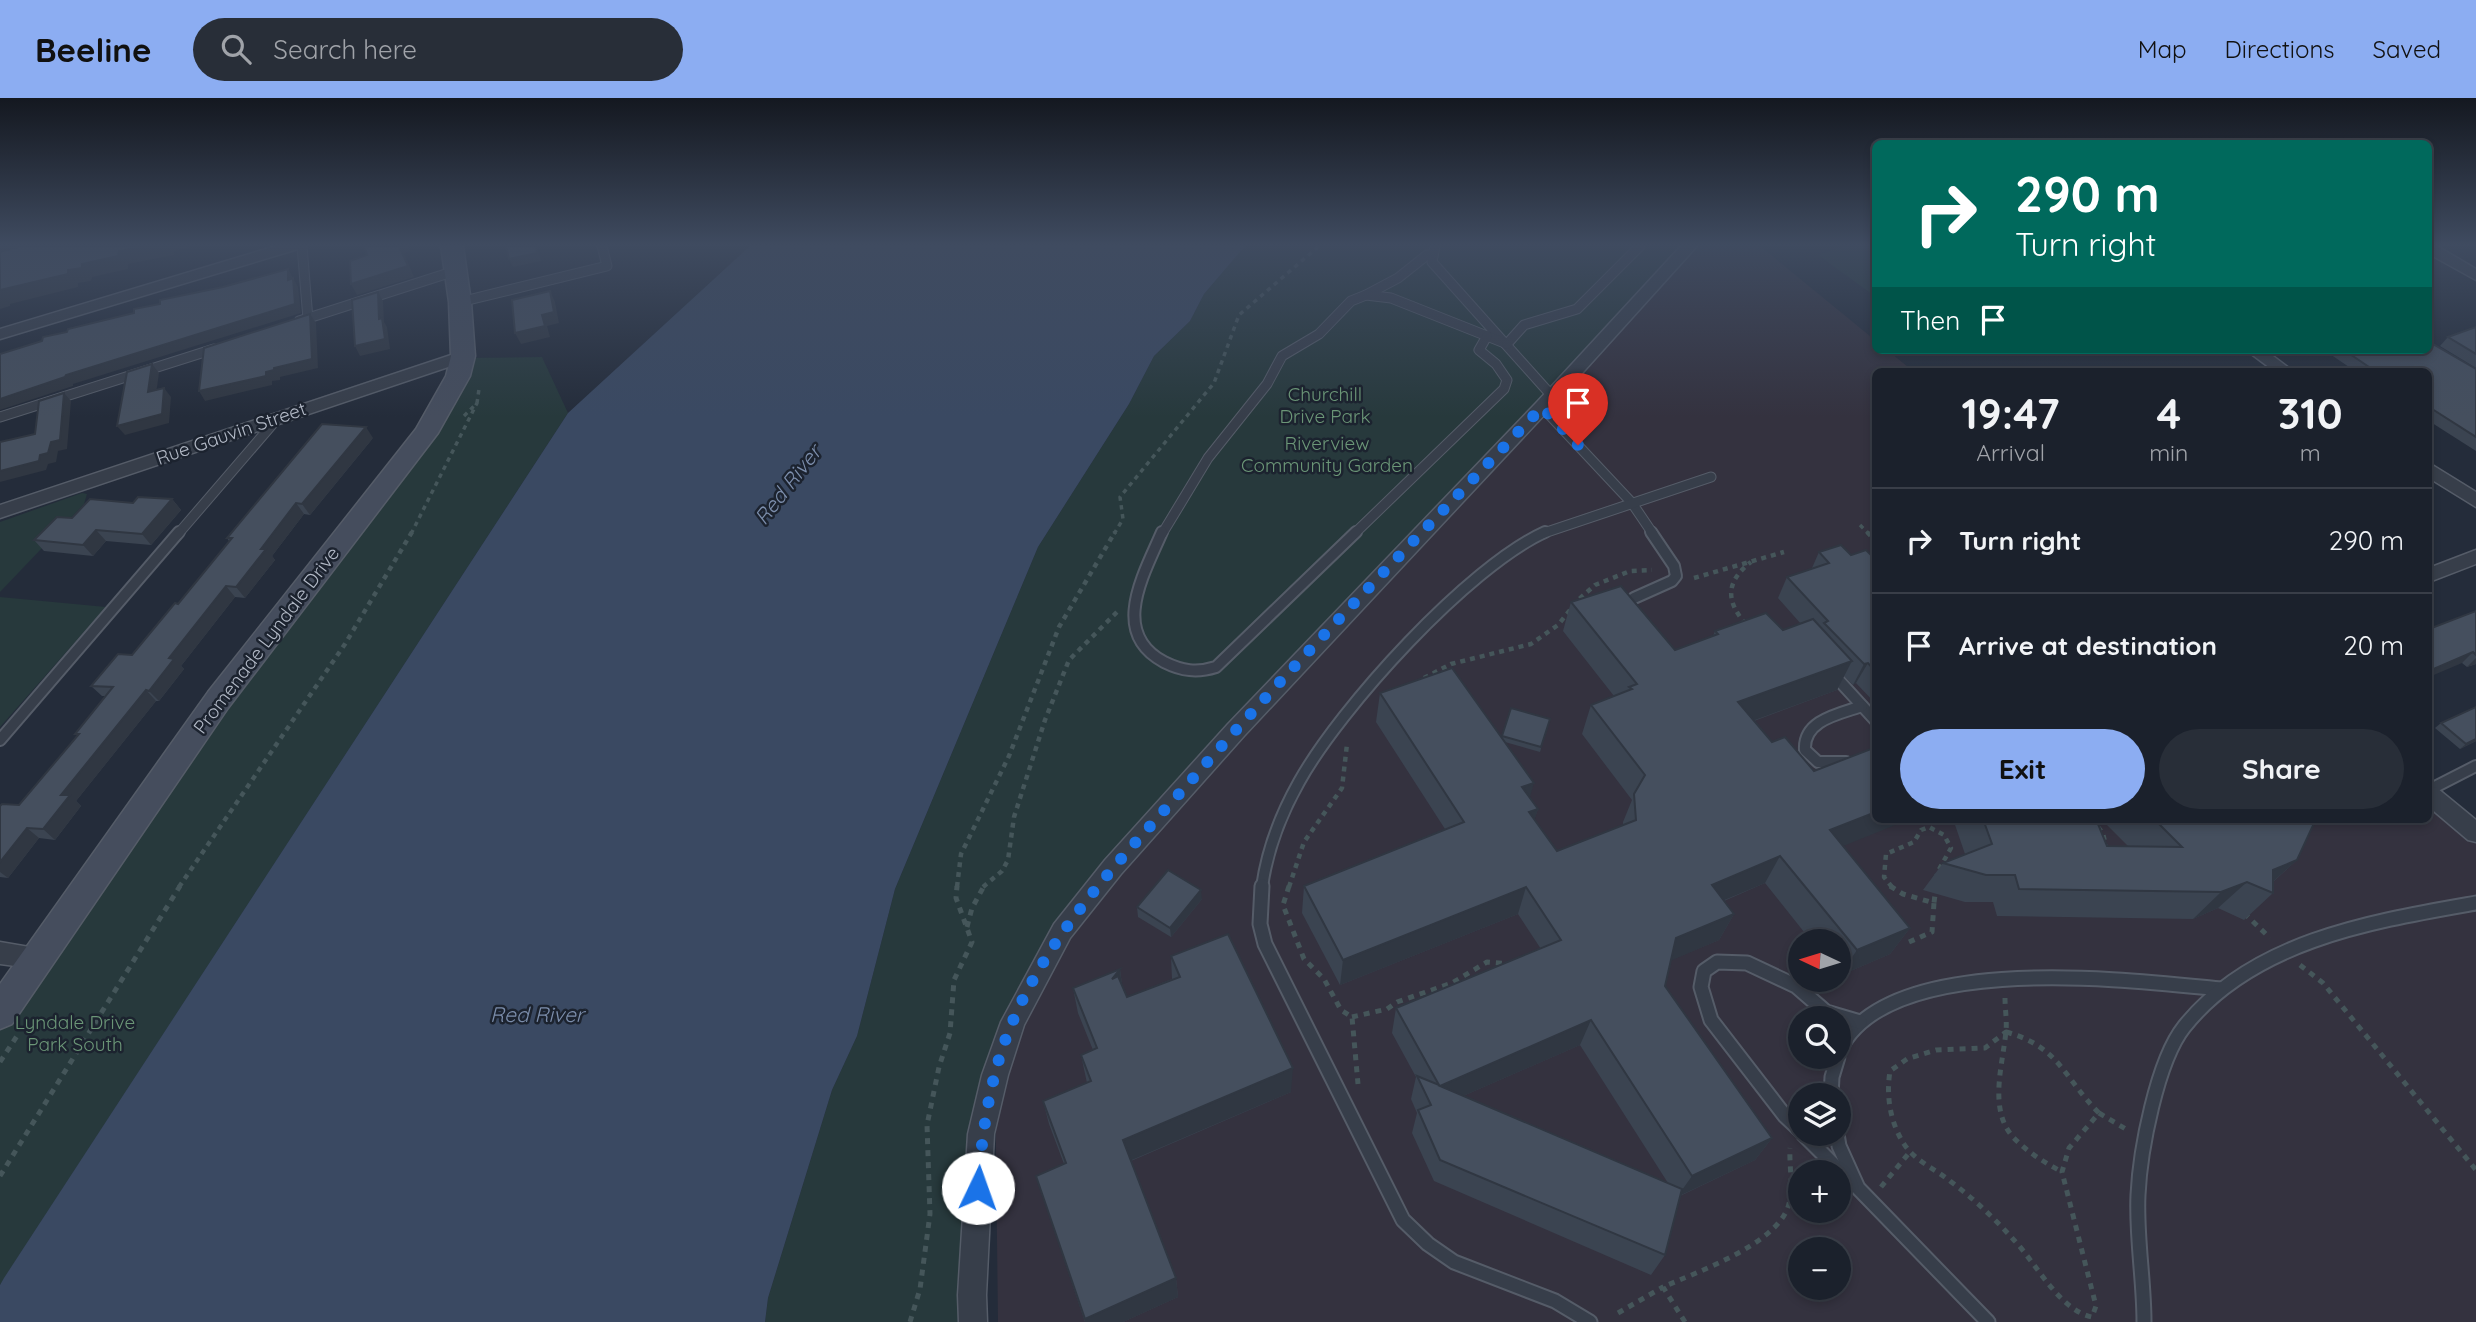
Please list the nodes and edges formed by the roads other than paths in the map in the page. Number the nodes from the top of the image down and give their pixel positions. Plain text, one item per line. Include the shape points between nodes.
1 (103, 303) edge
2 (306, 303) edge
3 (356, 303) edge
4 (460, 303) edge
5 (1350, 303) edge
6 (1404, 303) edge
7 (1470, 303) edge
8 (1583, 303) edge
9 (1637, 303) edge
10 (307, 319) junction
11 (295, 323) edge
12 (0, 334) edge
13 (1487, 336) junction
14 (1507, 344) junction
15 (218, 347) edge
16 (2260, 354) edge
17 (463, 356) junction
18 (2281, 368) edge
19 (1547, 401) junction
20 (0, 417) edge
21 (279, 417) junction
22 (2432, 471) edge
23 (1711, 477) dead end
24 (2476, 502) edge
25 (1632, 503) junction
26 (0, 512) edge
27 (2476, 557) edge
28 (2432, 574) edge
29 (1634, 598) edge
30 (1825, 667) edge
31 (1862, 706) junction
32 (1872, 717) edge
33 (0, 740) edge
34 (1861, 758) edge
35 (2476, 766) edge
36 (2432, 790) edge
37 (2432, 795) edge
38 (2476, 833) edge
39 (2476, 904) edge
40 (0, 953) edge
41 (38, 958) junction
42 (2221, 989) junction
43 (0, 1013) edge
44 (1860, 1022) junction
45 (1851, 1034) edge
46 (1788, 1119) edge
47 (1815, 1146) edge
48 (1839, 1146) edge
49 (1858, 1188) junction
50 (973, 1322) edge
51 (1590, 1322) edge
52 (1988, 1322) edge
53 (2144, 1322) edge

1 - 12 street
2 - 10 lane
3 - 10 lane
4 - 17 street, Promenade Lyndale Drive
5 - 13 lane via 1319,334 1282,356 1267,384 1208,458 1166,524 1136,593 1135,631 1147,653 1197,673 1216,667 1504,389 1507,380 1479,350
6 - 13 lane
7 - 14 lane
8 - 14 lane via 1524,325
9 - 19 street
10 - 11 lane
13 - 14 lane
14 - 19 lane
15 - 20 lane
16 - 18 street
17 - 21 street, Rue Gauvin Street
17 - 41 street, Promenade Lyndale Drive via 458,376 426,433 218,700
19 - 25 lane
19 - 50 street via 1236,730 1062,931 1013,1022 981,1134
21 - 26 street, Rue Gauvin Street
21 - 33 lane
22 - 24 street
23 - 25 lane
25 - 29 lane via 1676,576
25 - 51 lane via 1553,528 1524,543 1474,578 1384,672 1323,746 1291,799 1270,850 1260,906 1260,932 1403,1220 1454,1262 1555,1301
27 - 28 street
30 - 31 lane
31 - 32 lane
31 - 34 lane via 1815,725 1803,743 1818,762
35 - 36 lane
37 - 38 street
39 - 42 lane via 2350,929 2284,951
40 - 41 street
41 - 43 street, Promenade Lyndale Drive
42 - 44 lane via 2092,979 1955,984 1892,1001
42 - 53 lane via 2183,1027 2159,1082 2138,1204
44 - 45 lane
44 - 46 lane via 1826,1012 1796,986 1756,966 1724,961 1711,963 1704,971 1701,986 1711,1020
47 - 49 lane
48 - 49 lane
49 - 52 lane

